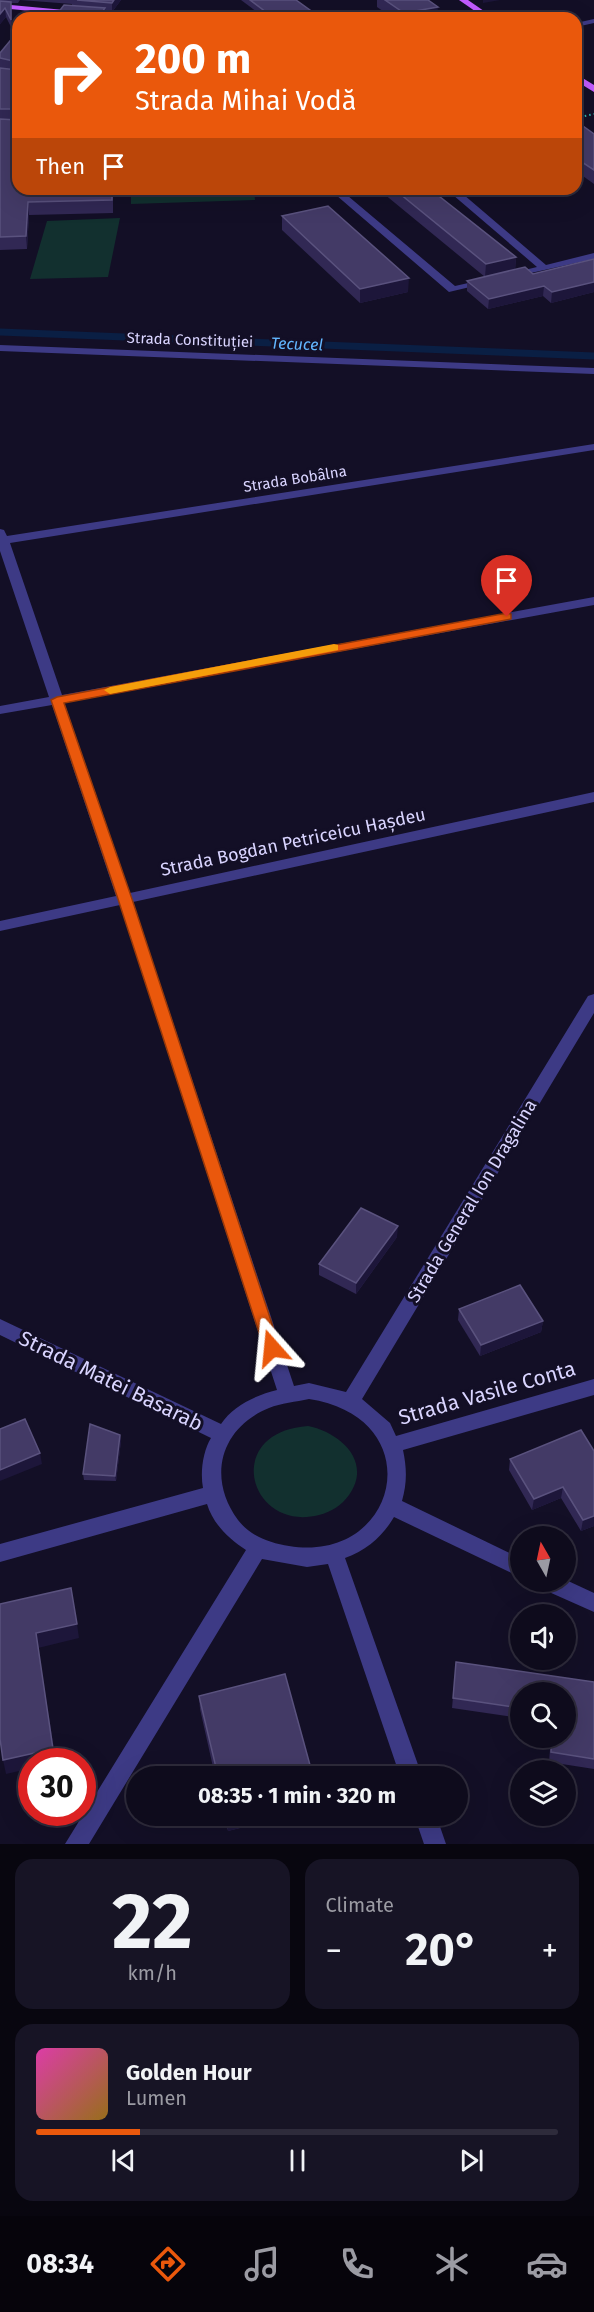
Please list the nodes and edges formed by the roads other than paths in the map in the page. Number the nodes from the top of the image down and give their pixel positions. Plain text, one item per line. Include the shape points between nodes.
1 (463, 0) edge
2 (0, 6) edge
3 (64, 12) edge
4 (480, 12) edge
5 (341, 195) edge
6 (458, 195) edge
7 (594, 256) edge
8 (544, 268) junction
9 (0, 348) edge
10 (594, 371) edge
11 (594, 447) edge
12 (1, 538) edge
13 (594, 601) edge
14 (57, 700) junction
15 (0, 710) edge
16 (594, 797) edge
17 (125, 899) junction
18 (0, 926) edge
19 (594, 1000) edge
20 (0, 1327) edge
21 (594, 1387) edge
22 (286, 1393) junction
23 (350, 1402) junction
24 (222, 1434) junction
25 (393, 1445) junction
26 (212, 1494) junction
27 (392, 1506) junction
28 (258, 1548) junction
29 (0, 1553) edge
30 (334, 1554) junction
31 (510, 1563) edge
32 (569, 1592) edge
33 (594, 1604) edge
34 (408, 1766) edge
35 (429, 1826) edge
36 (76, 1844) edge
37 (435, 1844) edge

1 - 4 main road
2 - 3 main road
5 - 8 street via 453,290
6 - 8 street
7 - 8 street
9 - 10 street, Strada Constituției
11 - 12 street, Strada Bobâlna
12 - 14 street
13 - 14 street
14 - 15 street
14 - 17 street
16 - 17 street, Strada Bogdan Petriceicu Hașdeu
17 - 18 street, Strada Bogdan Petriceicu Hașdeu
17 - 22 street
19 - 23 street, Strada General Ion Dragalina
20 - 24 street, Strada Matei Basarab
21 - 25 street, Strada Vasile Conta
22 - 23 street via 309,1391
22 - 24 street via 249,1407
23 - 25 street via 368,1413
24 - 26 street via 213,1453
25 - 27 street via 398,1486
26 - 28 street via 237,1534
26 - 29 street
27 - 30 street via 378,1527 358,1543
27 - 31 street
28 - 30 street via 282,1556
28 - 36 street
30 - 34 street
32 - 33 street
35 - 37 street

